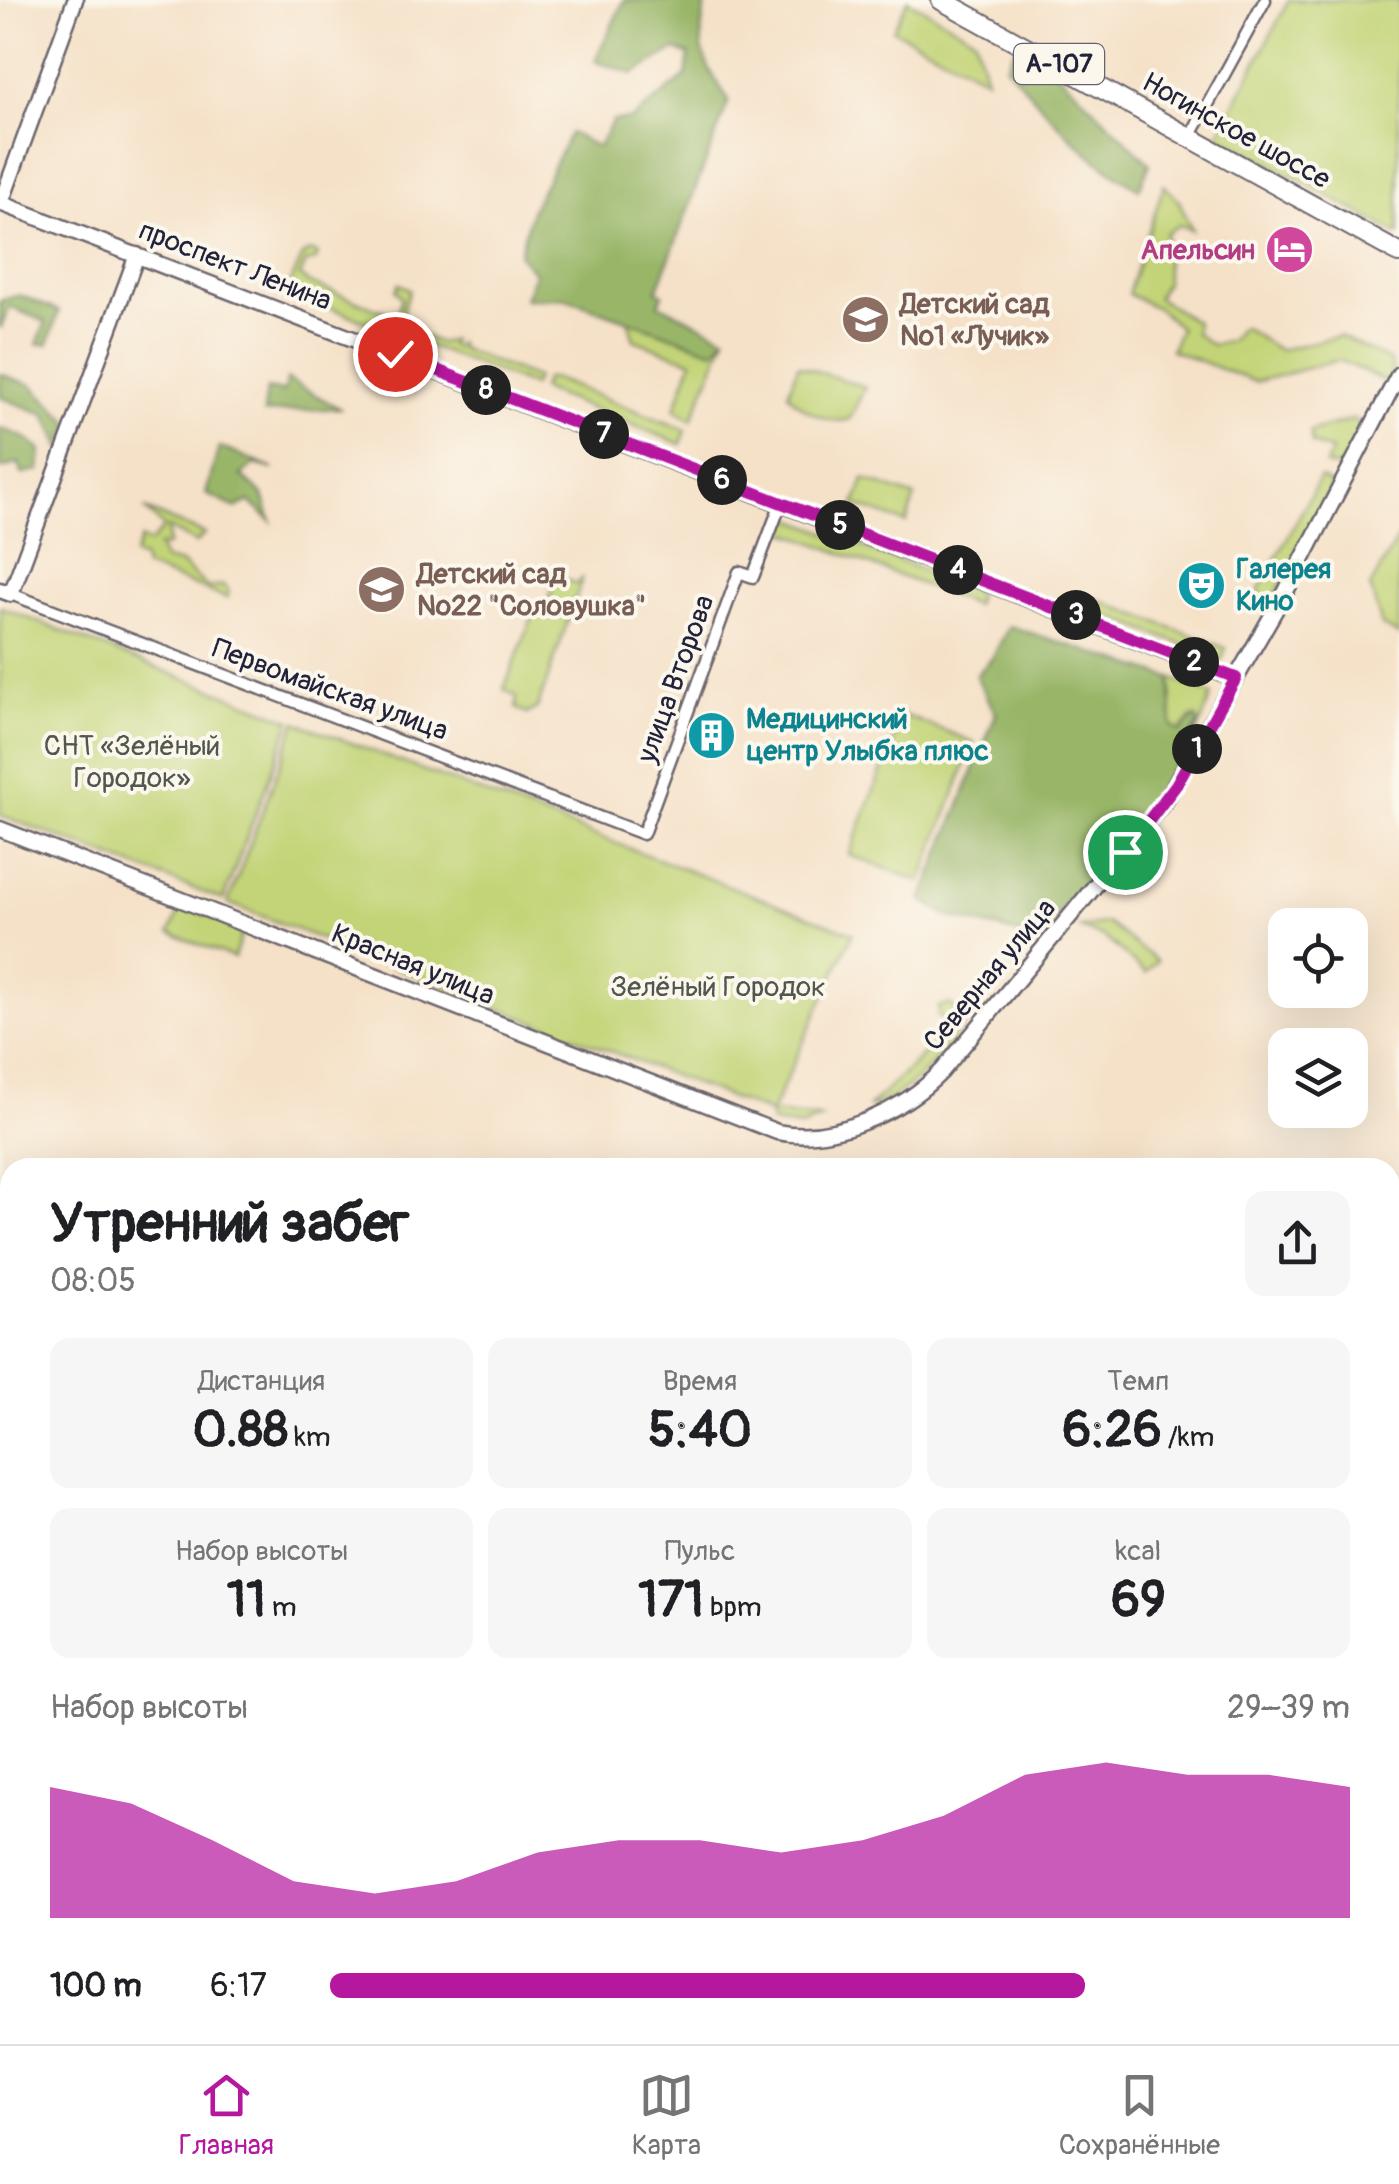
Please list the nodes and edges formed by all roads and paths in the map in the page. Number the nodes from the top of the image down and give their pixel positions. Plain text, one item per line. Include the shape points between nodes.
1 (75, 0) edge
2 (941, 0) edge
3 (1264, 0) edge
4 (1190, 137) junction
5 (1, 203) edge
6 (1399, 253) edge
7 (138, 255) junction
8 (1399, 374) edge
9 (782, 502) junction
10 (6, 592) edge
11 (1236, 678) junction
12 (0, 829) edge
13 (643, 834) joint
14 (810, 1136) joint

1 - 5 main road
2 - 4 highway, Ногинское шоссе / А-107
3 - 4 street
4 - 6 highway, Ногинское шоссе / А-107
5 - 7 main road, проспект Ленина
7 - 9 main road, проспект Ленина
7 - 10 main road
8 - 11 main road, Северная улица
9 - 11 main road, проспект Ленина
9 - 13 street, улица Второва via 753,577 738,572
10 - 13 street, Первомайская улица
11 - 14 main road, Северная улица via 1156,812 942,1071 892,1108
12 - 14 main road, Красная улица via 709,1107 777,1132

